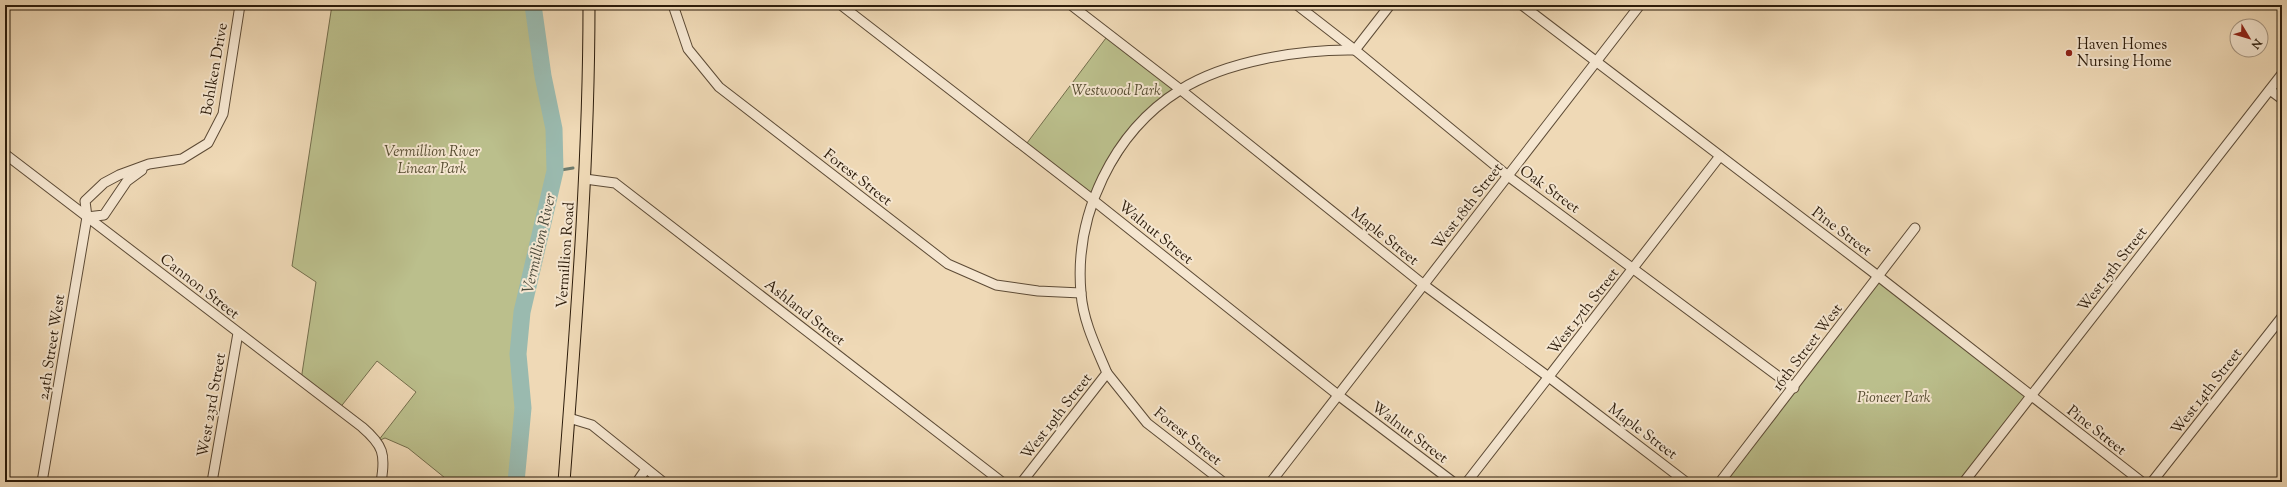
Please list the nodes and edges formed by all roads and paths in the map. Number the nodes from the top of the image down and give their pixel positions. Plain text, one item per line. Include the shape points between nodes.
1 (240, 5) edge
2 (589, 5) edge
3 (673, 5) edge
4 (841, 5) edge
5 (1071, 5) edge
6 (1297, 5) edge
7 (1390, 5) edge
8 (1522, 5) edge
9 (1640, 5) edge
10 (1355, 50) junction
11 (1597, 62) junction
12 (2282, 74) edge
13 (1181, 90) junction
14 (2270, 90) junction
15 (2282, 99) edge
16 (5, 154) edge
17 (1720, 156) junction
18 (149, 164) junction
19 (1508, 176) junction
20 (585, 179) junction
21 (1093, 200) junction
22 (87, 217) junction
23 (1914, 228) dead end
24 (1635, 268) junction
25 (1878, 276) junction
26 (1424, 285) junction
27 (1081, 293) junction
28 (2282, 318) edge
29 (238, 333) junction
30 (1107, 373) junction
31 (1550, 378) junction
32 (1794, 388) junction
33 (1338, 395) junction
34 (2031, 396) junction
35 (569, 418) junction
36 (646, 469) junction
37 (42, 482) edge
38 (212, 482) edge
39 (381, 482) edge
40 (564, 482) edge
41 (637, 482) edge
42 (663, 482) edge
43 (1002, 482) edge
44 (1022, 482) edge
45 (1223, 482) edge
46 (1271, 482) edge
47 (1453, 482) edge
48 (1467, 482) edge
49 (1686, 482) edge
50 (1720, 482) edge
51 (1964, 482) edge
52 (2142, 482) edge
53 (2152, 482) edge

1 - 18 street, Bohlken Drive via 223,114 216,130 208,143 195,153 172,162
2 - 20 main road, Vermillion Road
3 - 27 street, Forest Street via 688,49 719,87 948,264 996,285 1038,291
4 - 21 street, Walnut Street
5 - 13 street, Maple Street
6 - 10 street, Oak Street
7 - 10 street
8 - 11 street, Pine Street
9 - 11 street, West 18th Street
10 - 13 street, West 19th Street via 1326,50 1236,67
10 - 19 street, Oak Street
11 - 17 street, Pine Street
11 - 19 street, West 18th Street
12 - 14 street, West 15th Street
13 - 21 street, West 19th Street via 1163,102 1128,137 1108,168
13 - 26 street, Maple Street
14 - 15 street
14 - 34 street, West 15th Street
16 - 22 street, Cannon Street
17 - 24 street, West 17th Street
17 - 25 street, Pine Street
18 - 22 street via 127,181 104,215
18 - 22 street, Bohlken Drive via 119,175 93,192 85,201
19 - 24 street, Oak Street
19 - 26 street, West 18th Street
20 - 35 main road, Vermillion Road
20 - 43 street, Ashland Street via 615,183
21 - 27 street, West 19th Street via 1082,246
21 - 33 street, Walnut Street
22 - 29 street, Cannon Street
22 - 37 street, 24th Street West
23 - 25 street, 16th Street West
24 - 31 street, West 17th Street
24 - 32 street, Oak Street
25 - 32 street, 16th Street West
25 - 34 street, Pine Street
26 - 31 street, Maple Street
26 - 33 street, West 18th Street
27 - 30 street, West 19th Street via 1090,335
28 - 53 street, West 14th Street
29 - 38 street, West 23rd Street
29 - 39 street, Cannon Street via 378,441 385,464
30 - 44 street, West 19th Street
30 - 45 street, Forest Street via 1147,423
31 - 48 street, West 17th Street
31 - 49 street, Maple Street
32 - 50 street, 16th Street West
33 - 46 street, West 18th Street
33 - 47 street, Walnut Street
34 - 51 street, West 15th Street
34 - 52 street, Pine Street
35 - 36 street via 592,425
35 - 40 main road, Vermillion Road
36 - 41 street
36 - 42 street

